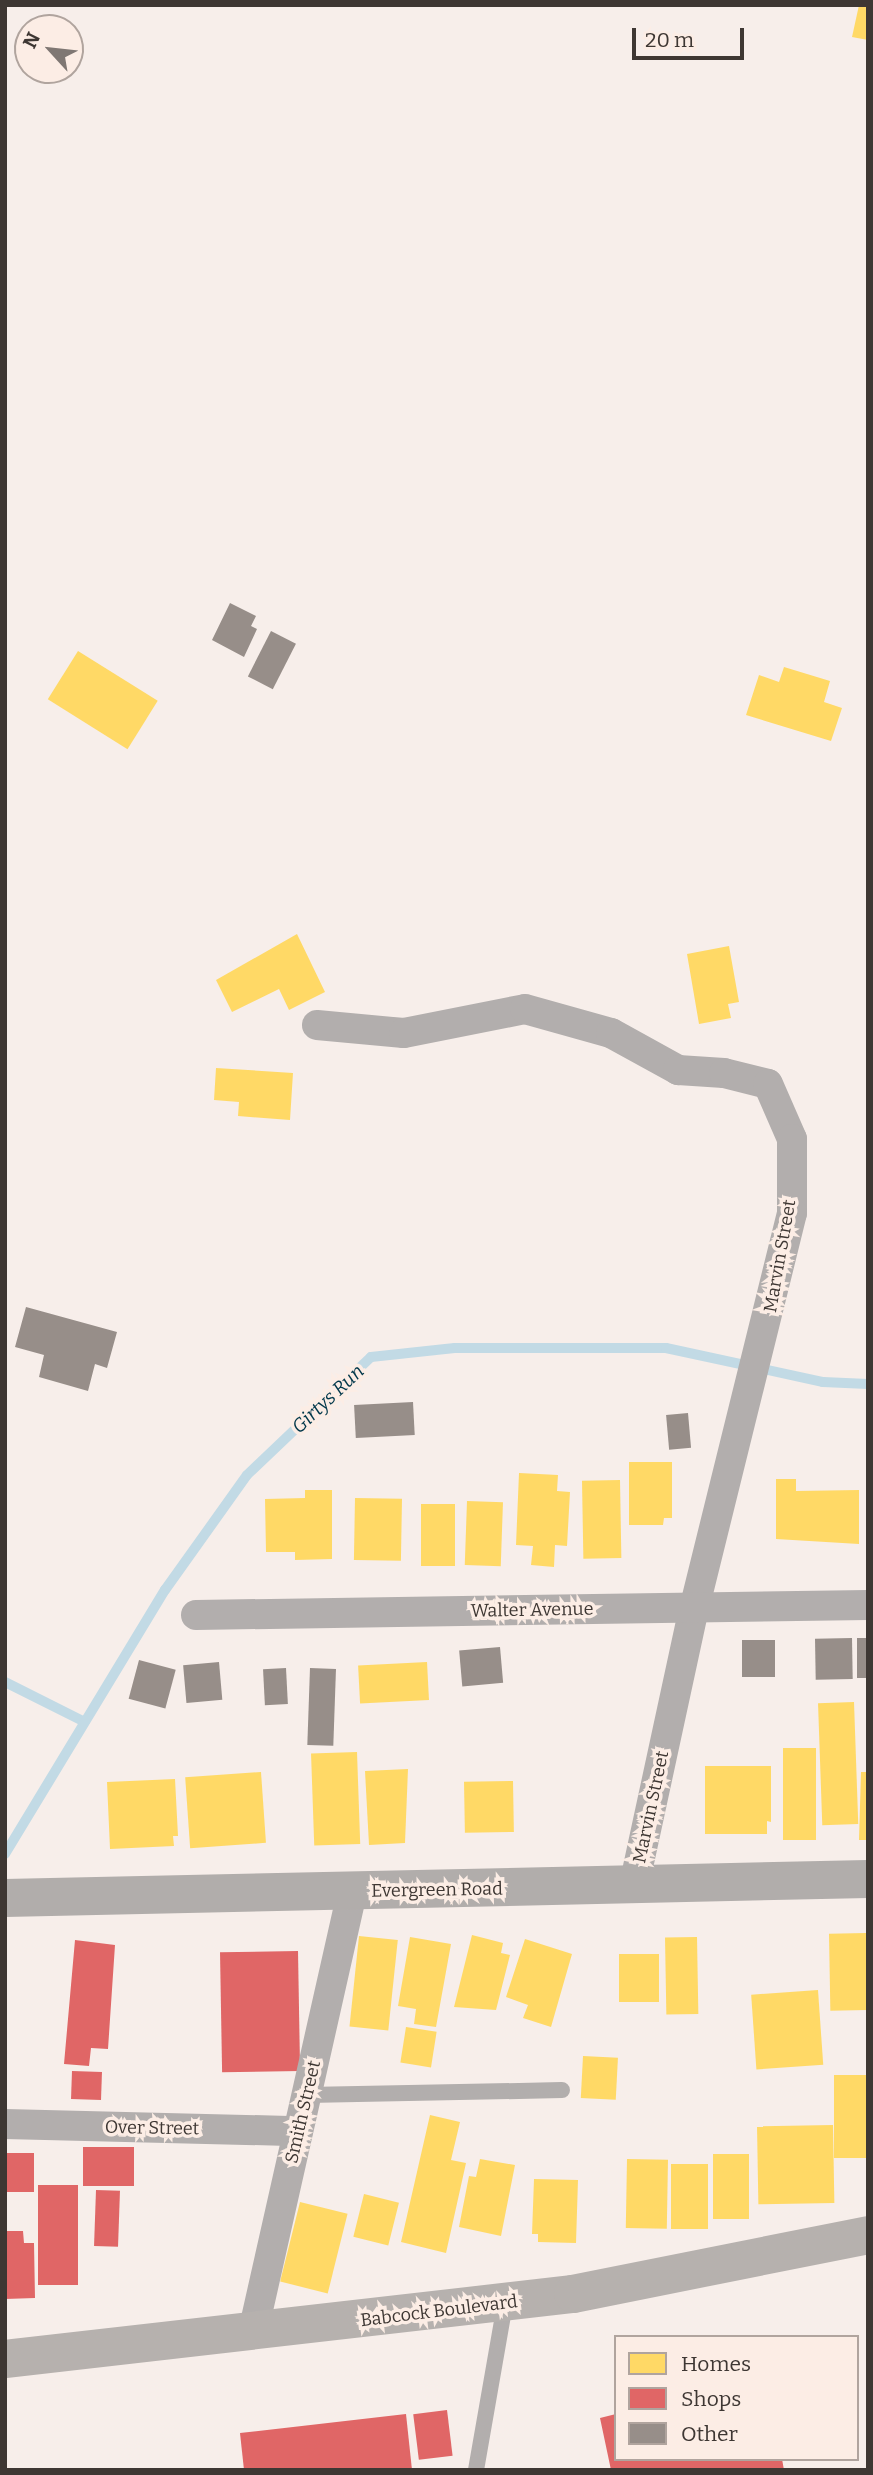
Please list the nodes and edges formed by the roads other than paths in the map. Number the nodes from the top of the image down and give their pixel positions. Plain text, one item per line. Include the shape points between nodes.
1 (317, 1025) dead end
2 (868, 1605) edge
3 (694, 1608) junction
4 (196, 1615) dead end
5 (868, 1879) edge
6 (634, 1885) junction
7 (352, 1892) junction
8 (19, 1898) edge
9 (562, 2090) dead end
10 (307, 2095) junction
11 (5, 2124) edge
12 (298, 2131) junction
13 (868, 2235) edge
14 (505, 2304) junction
15 (253, 2332) junction
16 (5, 2359) edge
17 (476, 2470) edge

1 - 3 street, Marvin Street via 404,1033 525,1009 611,1033 678,1070 724,1073 768,1084 792,1139 792,1213
2 - 3 street, Walter Avenue
3 - 4 street, Walter Avenue
3 - 6 street, Marvin Street
5 - 6 street, Evergreen Road
6 - 7 street, Evergreen Road
7 - 8 street, Evergreen Road
7 - 10 street, Smith Street
9 - 10 lane
10 - 12 street, Smith Street
11 - 12 street, Over Street
12 - 15 street, Smith Street
13 - 14 main road, Babcock Boulevard
14 - 15 main road, Babcock Boulevard
14 - 17 lane
15 - 16 main road, Babcock Boulevard

